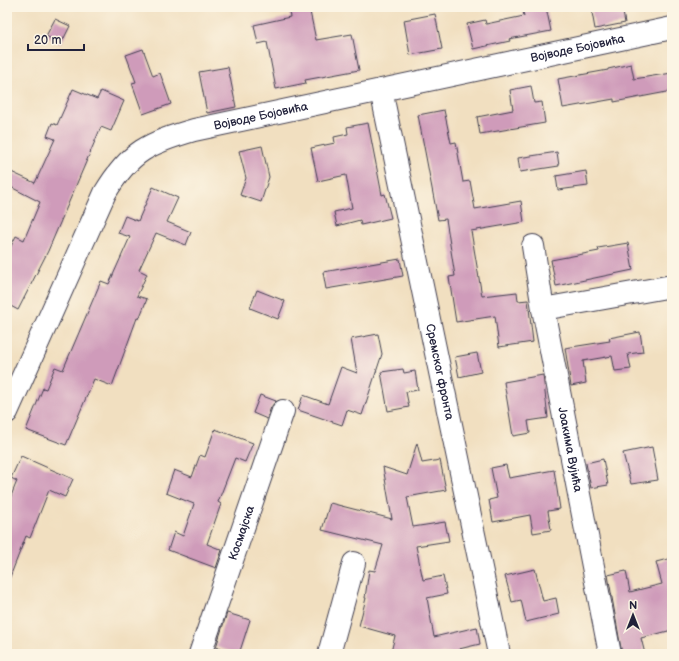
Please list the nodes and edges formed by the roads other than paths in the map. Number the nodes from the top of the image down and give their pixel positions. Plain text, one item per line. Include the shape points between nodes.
1 (672, 28) edge
2 (381, 90) junction
3 (533, 246) dead end
4 (672, 286) edge
5 (543, 309) junction
6 (283, 411) dead end
7 (7, 412) edge
8 (354, 563) dead end
9 (200, 654) edge
10 (329, 654) edge
11 (499, 654) edge
12 (610, 654) edge

1 - 2 street, Војводе Бојовића
2 - 7 street, Војводе Бојовића via 194,130 159,140 136,154 116,174 105,193
2 - 11 street, Сремског фронта
3 - 5 street, Јоакима Вујића
4 - 5 street
5 - 12 street, Јоакима Вујића
6 - 9 street, Космајска
8 - 10 street

